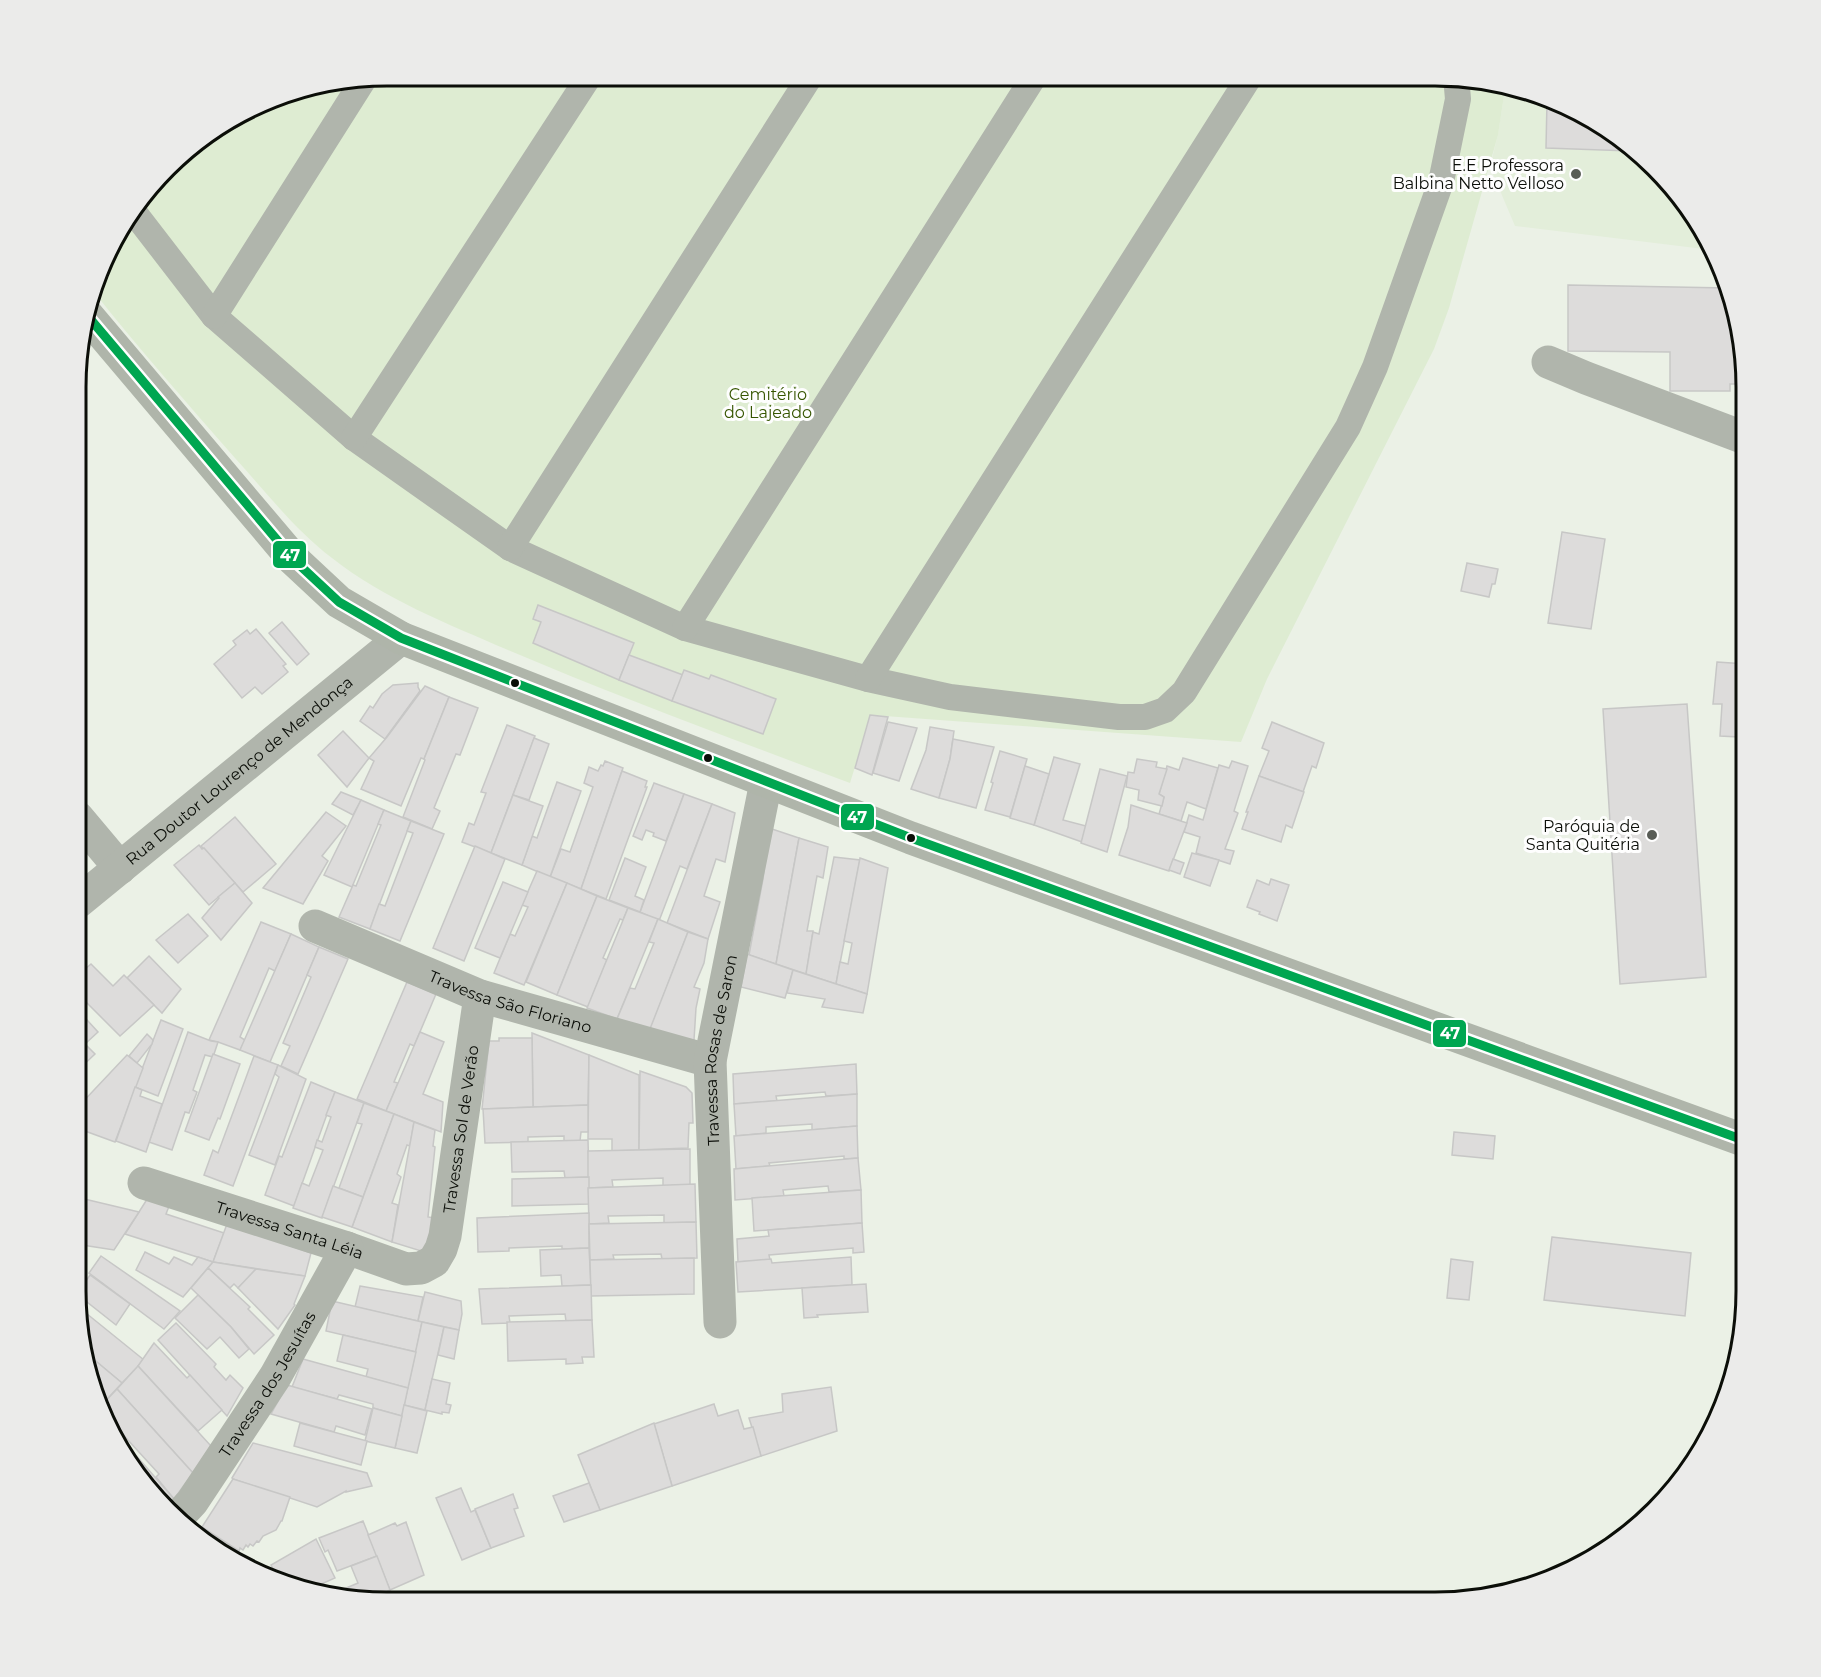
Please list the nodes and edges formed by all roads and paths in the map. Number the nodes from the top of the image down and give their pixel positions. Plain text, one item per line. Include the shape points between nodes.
1 (583, 86) edge
2 (804, 86) edge
3 (1028, 86) edge
4 (1244, 86) edge
5 (1457, 86) edge
6 (359, 87) edge
7 (138, 217) edge
8 (214, 316) junction
9 (93, 322) edge
10 (1548, 362) dead end
11 (1736, 435) edge
12 (354, 438) junction
13 (510, 548) junction
14 (685, 628) junction
15 (401, 638) junction
16 (868, 679) junction
17 (766, 782) junction
18 (86, 828) edge
19 (120, 868) junction
20 (86, 896) edge
21 (315, 926) dead end
22 (480, 996) junction
23 (710, 1061) junction
24 (1736, 1137) edge
25 (144, 1182) dead end
26 (347, 1248) junction
27 (434, 1261) joint
28 (720, 1322) dead end
29 (183, 1512) edge

1 - 12 lane
2 - 13 lane
3 - 14 lane
4 - 16 lane
5 - 16 lane via 1458,99 1441,182 1375,367 1348,427 1184,692 1165,710 1144,717 1119,717 950,697
6 - 8 lane
7 - 8 lane
8 - 12 lane
9 - 15 main road via 294,560 339,602
10 - 11 street
12 - 13 lane
13 - 14 lane
14 - 16 lane
15 - 17 main road
15 - 19 street, Rua Doutor Lourenço de Mendonça
17 - 23 street, Travessa Rosas de Saron
17 - 24 main road
18 - 19 street
19 - 20 street, Rua Doutor Lourenço de Mendonça
21 - 22 street, Travessa São Floriano
22 - 23 street, Travessa São Floriano
22 - 27 street, Travessa Sol de Verão via 444,1236
23 - 28 street, Travessa Rosas de Saron
25 - 26 street, Travessa Santa Léia
26 - 27 street, Travessa Santa Léia via 406,1269 422,1268
26 - 29 street, Travessa dos Jesuítas via 275,1377

